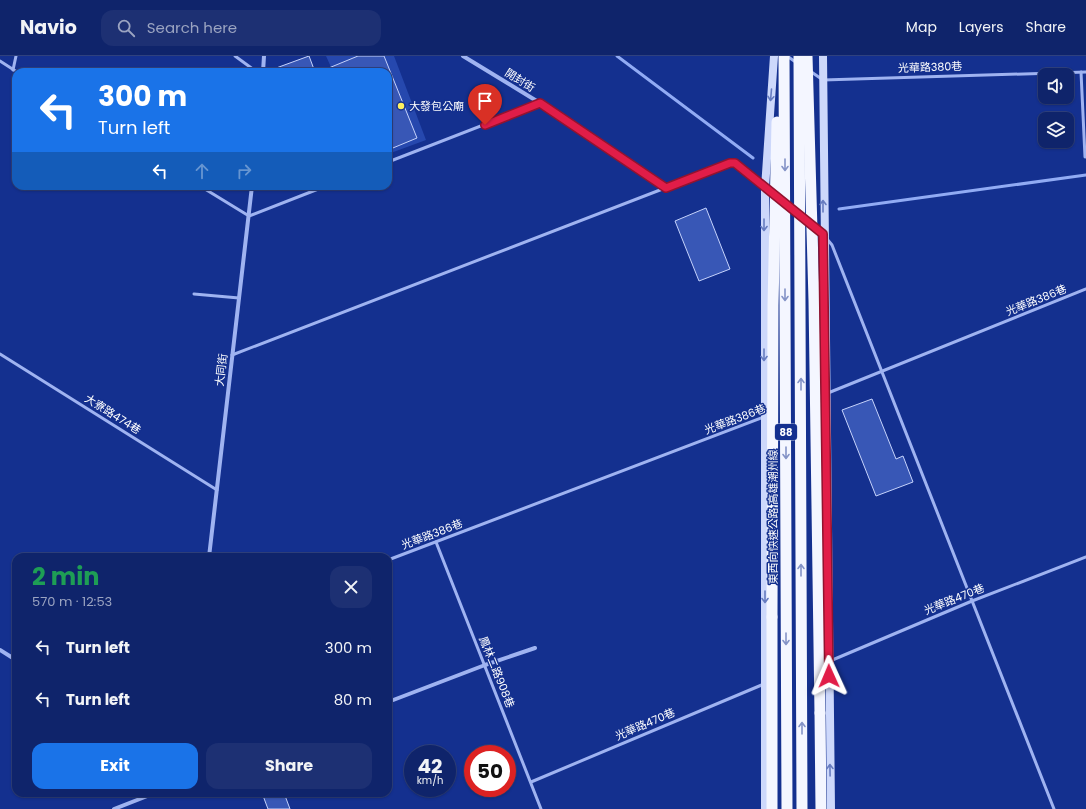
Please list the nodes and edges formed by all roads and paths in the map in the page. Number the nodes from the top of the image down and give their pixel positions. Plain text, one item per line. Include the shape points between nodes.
1 (16, 56) edge
2 (235, 56) edge
3 (264, 56) edge
4 (463, 56) edge
5 (774, 56) edge
6 (785, 56) edge
7 (799, 56) edge
8 (807, 56) edge
9 (823, 56) edge
10 (0, 61) edge
11 (13, 68) edge
12 (252, 68) edge
13 (263, 68) edge
14 (12, 69) edge
15 (1081, 72) junction
16 (1086, 72) edge
17 (823, 80) junction
18 (540, 103) junction
19 (1085, 157) edge
20 (392, 160) edge
21 (666, 188) junction
22 (765, 188) junction
23 (207, 190) edge
24 (252, 190) edge
25 (316, 190) edge
26 (249, 216) junction
27 (823, 234) junction
28 (1086, 289) edge
29 (194, 294) dead end
30 (239, 298) junction
31 (0, 354) edge
32 (232, 355) junction
33 (880, 371) junction
34 (825, 394) junction
35 (812, 399) dead end
36 (805, 402) dead end
37 (798, 405) dead end
38 (791, 407) dead end
39 (764, 417) junction
40 (217, 490) junction
41 (436, 542) junction
42 (209, 553) edge
43 (1086, 557) edge
44 (392, 558) edge
45 (972, 601) junction
46 (535, 648) dead end
47 (0, 650) edge
48 (12, 658) edge
49 (829, 661) junction
50 (485, 665) junction
51 (765, 683) junction
52 (392, 700) edge
53 (531, 782) junction
54 (145, 797) edge
55 (114, 809) edge
56 (541, 809) edge
57 (765, 809) edge
58 (772, 809) edge
59 (787, 809) edge
60 (802, 809) edge
61 (821, 809) edge
62 (831, 809) edge
63 (1054, 809) edge

1 - 11 lane
2 - 12 lane
3 - 13 street
4 - 18 street, 開封街
5 -> 22 main road
6 - 17 lane
6 - 58 highway, bridge via 779,80 773,298
6 -> 59 highway, 東西向快速公路 高雄潮州線 / 88, bridge
60 -> 7 highway, 88, bridge
8 - 61 highway, bridge via 814,300
9 - 17 main road
10 - 14 lane
15 - 16 lane, 光華路380巷
15 - 17 lane, 光華路380巷
15 - 19 lane
27 -> 17 main road
18 - 20 lane
18 - 21 street, 開封街
21 - 22 lane via 730,163 735,163
21 - 32 lane
22 - 27 lane
22 -> 39 main road
23 - 26 lane
24 - 26 street, 大同街
25 - 26 lane
26 - 30 street, 大同街
27 - 33 lane via 832,245
27 - 34 main road
28 - 33 lane, 光華路386巷
29 - 30 lane
30 - 32 street, 大同街
31 - 40 lane, 大寮路474巷
32 - 40 street, 大同街
33 - 34 lane, 光華路386巷
33 - 45 lane
34 - 35 lane, 光華路386巷
34 - 49 main road
36 - 37 lane
38 - 39 lane, 光華路386巷
39 - 41 lane, 光華路386巷
39 -> 51 main road
40 - 42 street, 大同街
41 - 44 lane, 光華路386巷
41 - 50 lane, 鳳林二路908巷
43 - 45 lane, 光華路470巷
45 - 49 lane, 光華路470巷
45 - 63 lane
46 - 50 street
47 - 48 street
62 -> 49 main road
50 - 52 street
50 - 53 lane, 鳳林二路908巷
51 - 53 lane, 光華路470巷
51 - 57 main road
53 - 56 lane, 鳳林二路908巷
54 - 55 street

